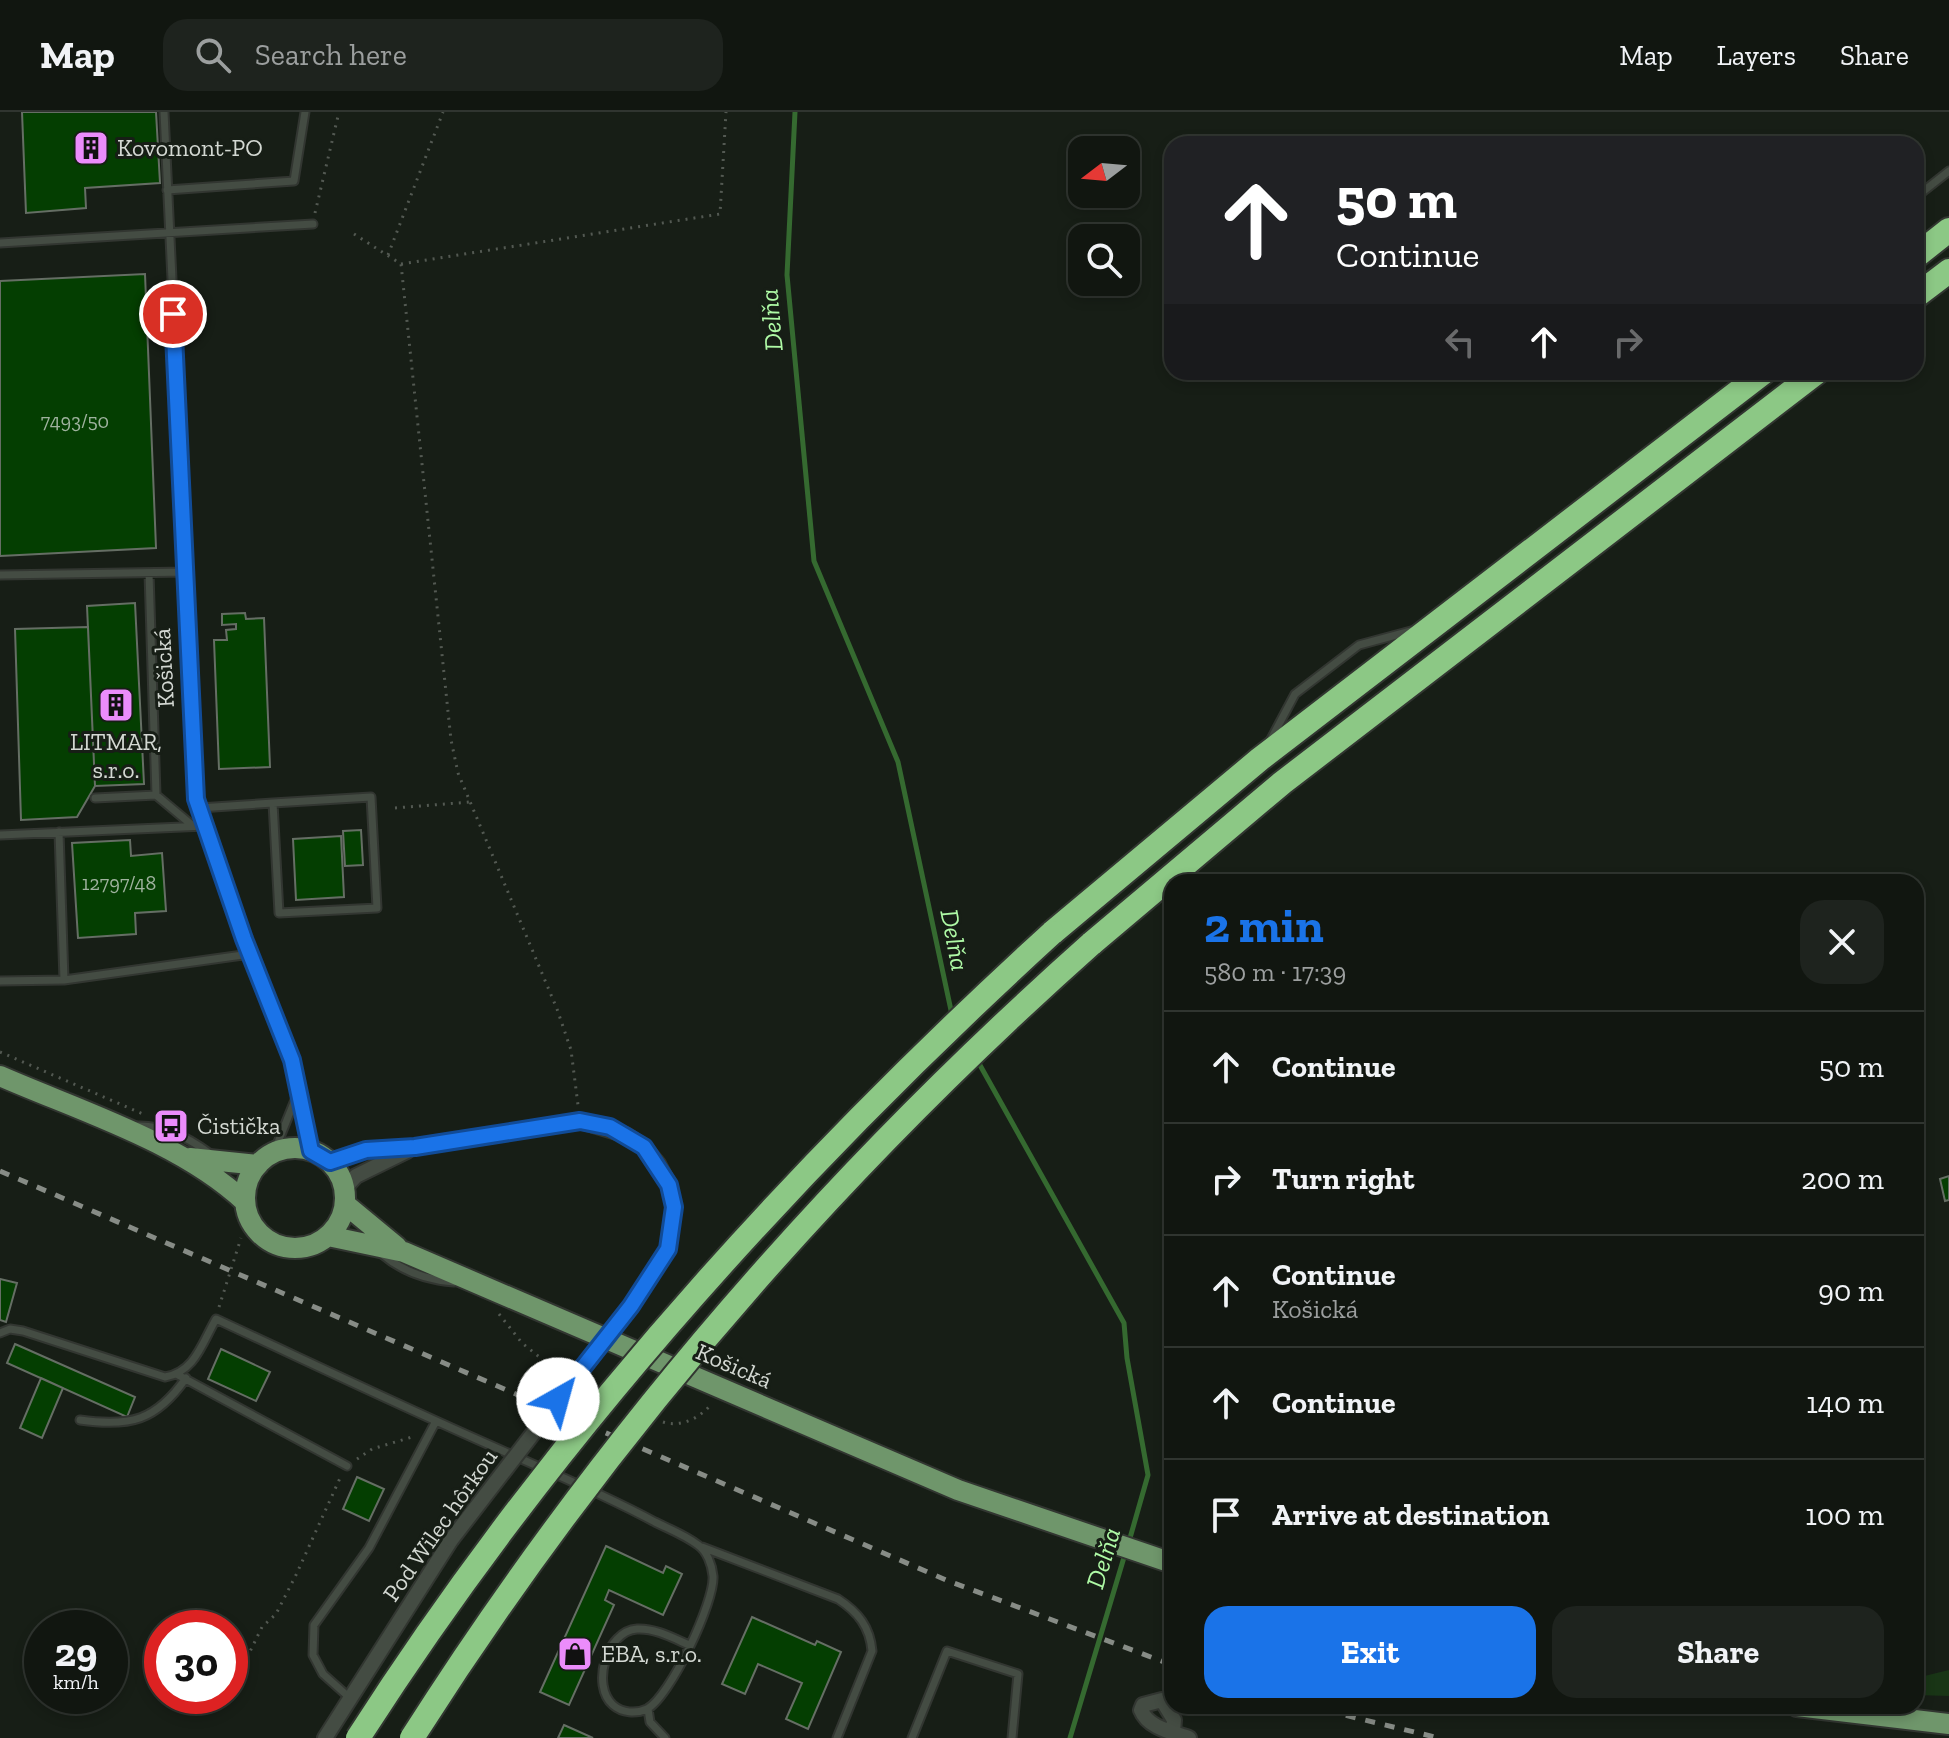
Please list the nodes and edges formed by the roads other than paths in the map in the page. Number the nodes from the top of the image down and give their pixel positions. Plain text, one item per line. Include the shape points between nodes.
1 (164, 112) edge
2 (305, 112) edge
3 (1949, 171) edge
4 (167, 190) junction
5 (1924, 191) edge
6 (313, 224) road end
7 (1949, 230) edge
8 (169, 232) junction
9 (0, 243) edge
10 (1924, 250) edge
11 (1949, 271) edge
12 (1924, 290) edge
13 (1754, 380) edge
14 (1807, 380) edge
15 (186, 572) junction
16 (149, 573) junction
17 (0, 575) edge
18 (156, 795) junction
19 (95, 798) dead end
20 (273, 803) junction
21 (199, 808) junction
22 (193, 826) junction
23 (205, 826) junction
24 (59, 832) junction
25 (0, 835) edge
26 (1174, 874) edge
27 (1164, 882) edge
28 (250, 954) junction
29 (64, 980) junction
30 (0, 981) edge
31 (0, 1076) edge
32 (298, 1093) junction
33 (117, 1128) junction
34 (415, 1147) junction
35 (311, 1151) junction
36 (183, 1157) junction
37 (266, 1158) junction
38 (221, 1162) junction
39 (330, 1162) junction
40 (344, 1196) junction
41 (245, 1202) junction
42 (328, 1236) junction
43 (371, 1245) junction
44 (404, 1252) junction
45 (474, 1283) junction
46 (0, 1333) edge
47 (182, 1376) junction
48 (80, 1420) dead end
49 (436, 1421) junction
50 (347, 1466) road end
51 (700, 1546) junction
52 (1164, 1561) edge
53 (689, 1645) junction
54 (351, 1699) junction
55 (648, 1709) junction
56 (1865, 1714) edge
57 (1949, 1724) edge
58 (1173, 1732) dead end
59 (325, 1738) edge
60 (358, 1738) edge
61 (412, 1738) edge
62 (665, 1738) edge
63 (837, 1738) edge
64 (912, 1738) edge
65 (1012, 1738) edge
66 (1189, 1738) edge

1 - 4 lane, Košická
2 - 4 lane via 294,181
3 - 5 lane
4 - 8 lane, Košická
6 - 8 lane
7 - 10 highway
8 - 9 lane
8 - 15 lane, Košická
11 - 12 highway
13 - 60 highway, bridge via 1260,759 1052,933 886,1087 706,1280 543,1477
14 - 26 highway, bridge via 1282,783
15 - 16 lane
15 - 21 lane, Košická
16 - 17 lane
16 - 18 lane
18 - 19 lane
18 - 22 lane
20 - 20 lane via 279,913 377,908 371,797
20 - 21 lane
21 - 23 lane, Košická
22 - 23 lane
22 - 24 lane
23 - 28 lane, Košická
24 - 25 lane
24 - 29 lane
27 - 61 highway, bridge via 914,1109 734,1303 578,1497
28 - 29 lane
28 - 32 lane, Košická via 292,1060
29 - 30 lane
31 - 33 main road, Košická
32 - 35 lane, Košická
32 - 37 lane
33 - 36 main road, Košická
33 - 38 lane via 153,1125 195,1142
34 - 39 street via 366,1150
34 - 40 street via 364,1172
34 - 54 street, Pod Wilec hôrkou, bridge via 580,1121 610,1127 644,1147 669,1185 674,1207 668,1249 631,1306 451,1540
35 - 37 main road, Košická via 299,1148
35 - 39 main road
36 - 38 main road, Košická
36 - 41 main road, Košická
37 - 38 main road, Košická
37 - 41 main road via 250,1176
39 - 40 main road, Košická
40 - 42 main road via 342,1216
40 - 44 main road, Košická
41 - 42 main road, Košická via 248,1217 269,1241 299,1248
42 - 43 main road, Košická
43 - 44 main road, Košická
43 - 45 lane via 397,1267 435,1281
44 - 45 main road, Košická
45 - 52 main road, Košická via 944,1484
46 - 47 lane via 23,1331 165,1377
47 - 48 lane via 169,1401 139,1418 118,1425
47 - 49 lane via 216,1319
47 - 50 lane
49 - 51 lane via 610,1498
49 - 54 lane via 369,1548 314,1625 313,1655 323,1674
51 - 53 lane via 714,1578
51 - 63 lane via 855,1610 871,1637 872,1651
53 - 55 lane
53 - 55 lane via 635,1629 622,1634 611,1649 602,1682 606,1698 617,1709 632,1713
54 - 59 street, Pod Wilec hôrkou
55 - 62 lane via 650,1722
56 - 57 main road
58 - 66 street
64 - 65 lane via 947,1651 1018,1674

